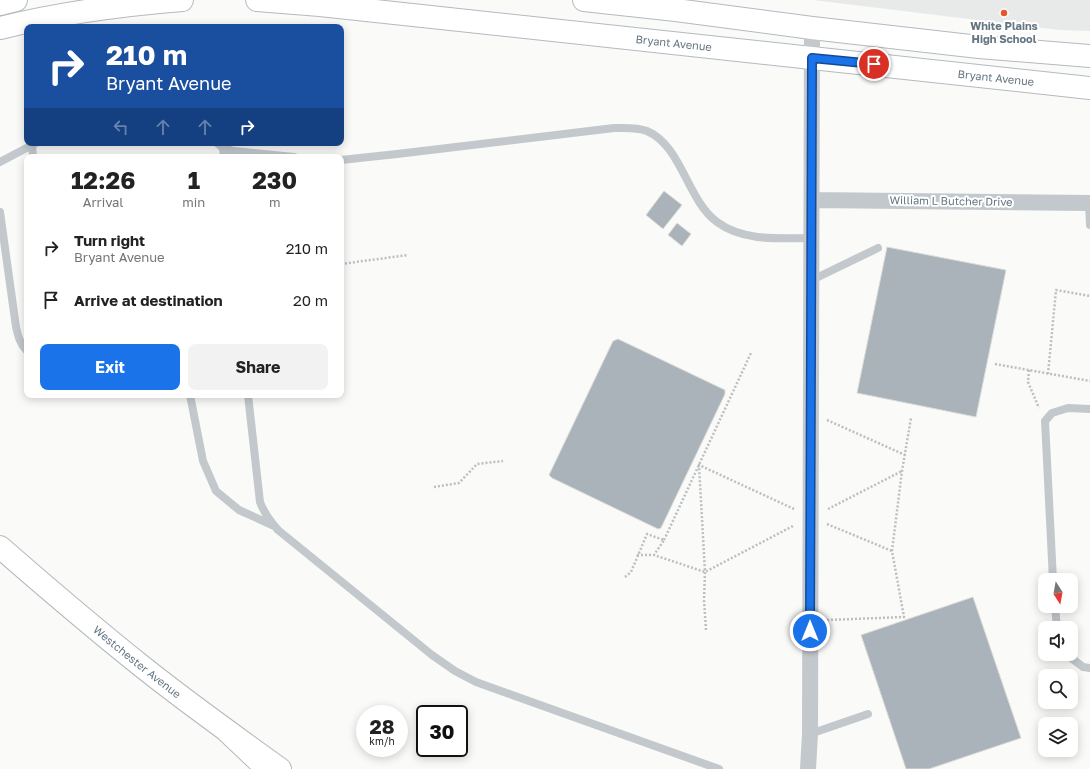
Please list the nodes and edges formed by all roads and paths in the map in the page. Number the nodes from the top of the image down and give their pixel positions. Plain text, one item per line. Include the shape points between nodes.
1 (16, 0) edge
2 (182, 0) edge
3 (257, 0) edge
4 (584, 0) edge
5 (0, 4) edge
6 (0, 28) edge
7 (812, 28) junction
8 (1090, 56) edge
9 (812, 58) junction
10 (1090, 88) edge
11 (30, 146) edge
12 (220, 146) edge
13 (264, 154) edge
14 (344, 160) edge
15 (0, 162) edge
16 (812, 200) junction
17 (1090, 203) edge
18 (0, 212) edge
19 (1090, 225) edge
20 (812, 238) junction
21 (878, 248) dead end
22 (408, 256) dead end
23 (344, 264) edge
24 (812, 280) junction
25 (1090, 296) edge
26 (24, 347) edge
27 (751, 353) dead end
28 (995, 364) dead end
29 (1029, 370) junction
30 (1048, 374) junction
31 (1090, 381) edge
32 (191, 398) edge
33 (248, 398) edge
34 (1090, 409) edge
35 (811, 413) junction
36 (911, 418) dead end
37 (1045, 421) junction
38 (905, 455) junction
39 (503, 461) dead end
40 (698, 465) junction
41 (902, 471) junction
42 (434, 487) dead end
43 (810, 517) junction
44 (273, 525) junction
45 (664, 540) junction
46 (0, 547) edge
47 (892, 551) junction
48 (637, 555) junction
49 (654, 555) junction
50 (705, 572) junction
51 (1053, 573) edge
52 (625, 577) dead end
53 (810, 620) junction
54 (706, 630) dead end
55 (1075, 661) edge
56 (1090, 668) edge
57 (868, 714) dead end
58 (227, 731) junction
59 (810, 734) junction
60 (267, 769) edge
61 (280, 769) edge
62 (719, 769) edge
63 (808, 769) edge

1 - 5 main road
2 - 6 main road via 90,9
3 - 9 main road, Bryant Avenue
4 - 7 main road
7 - 8 main road
7 - 9 street
9 - 10 main road, Bryant Avenue
9 - 16 street
11 - 15 lane
12 - 13 lane via 234,151
14 - 20 lane via 614,128 636,128 656,136 672,153 698,200 708,214 718,222 744,234 760,237
16 - 17 street, William L Butcher Drive
16 - 20 street
17 - 19 lane
18 - 26 lane via 16,327
20 - 24 street
21 - 24 lane
22 - 23 path
24 - 35 street
25 - 30 path via 1056,290
27 - 40 path
28 - 29 path
29 - 30 path
29 - 37 path via 1028,382
30 - 31 path
32 - 44 lane via 202,461 216,491 239,510
33 - 44 lane via 260,502
34 - 37 lane via 1068,408 1052,413
35 - 38 path
35 - 43 street
36 - 38 path
37 - 51 lane
38 - 41 path
39 - 42 path via 477,464 459,483
40 - 43 path
40 - 45 path
40 - 50 path
41 - 43 path
41 - 47 path
43 - 47 path
43 - 50 path
43 - 53 street
44 - 62 lane via 432,656 455,671 476,682
45 - 48 path via 647,534
45 - 49 path
46 - 58 main road, Westchester Avenue via 119,647
47 - 53 path via 904,617
48 - 49 path
48 - 52 path via 631,572
49 - 50 path
50 - 54 path
53 - 59 street
55 - 56 lane via 1083,667
57 - 59 lane
58 - 60 main road
58 - 61 main road, Westchester Avenue
59 - 63 street

